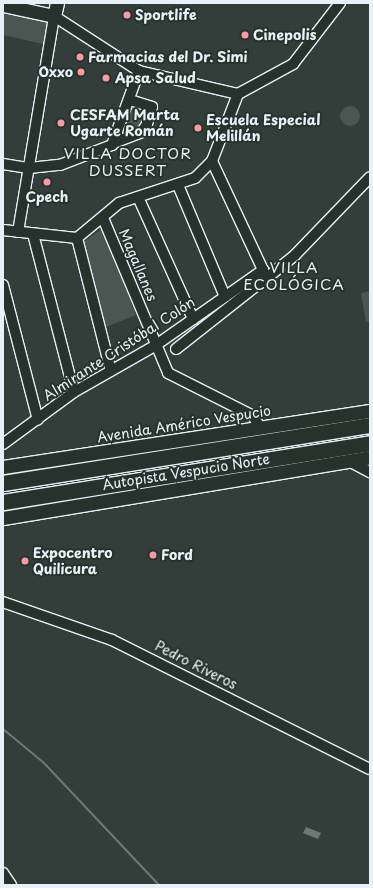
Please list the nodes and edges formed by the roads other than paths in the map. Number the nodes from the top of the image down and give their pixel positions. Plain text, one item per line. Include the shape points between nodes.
1 (57, 3) edge
2 (340, 3) edge
3 (3, 5) edge
4 (54, 16) junction
5 (140, 71) junction
6 (238, 94) junction
7 (130, 100) junction
8 (116, 142) junction
9 (212, 161) junction
10 (3, 164) edge
11 (29, 168) junction
12 (370, 177) edge
13 (178, 185) junction
14 (138, 197) junction
15 (103, 218) junction
16 (3, 230) edge
17 (18, 232) junction
18 (33, 234) junction
19 (77, 238) junction
20 (254, 282) junction
21 (3, 285) edge
22 (225, 297) junction
23 (193, 318) junction
24 (156, 345) junction
25 (176, 349) dead end
26 (111, 371) junction
27 (74, 392) junction
28 (370, 411) edge
29 (38, 420) junction
30 (370, 425) edge
31 (261, 429) junction
32 (370, 443) edge
33 (3, 444) edge
34 (370, 457) edge
35 (349, 461) junction
36 (3, 467) edge
37 (370, 469) edge
38 (3, 484) edge
39 (3, 502) edge
40 (3, 518) edge
41 (3, 602) edge
42 (370, 769) edge
43 (3, 873) edge
44 (11, 885) edge

1 - 4 main road
2 - 6 street via 288,68
3 - 4 main road
4 - 5 street
4 - 11 street
5 - 6 street
5 - 7 street
6 - 9 street
7 - 8 street
7 - 8 street via 152,107 147,124 142,132
8 - 11 street via 79,160
9 - 13 street via 201,174
9 - 20 street, Almirante Cristóbal Colón via 263,270
10 - 11 street
11 - 17 street
12 - 20 street, Almirante Cristóbal Colón via 299,251
13 - 14 street
13 - 22 street
14 - 15 street via 119,203
14 - 23 street
15 - 19 street
15 - 24 street, Magallanes
16 - 17 street
17 - 18 street
18 - 19 street
18 - 27 street
19 - 26 street
20 - 22 street, Almirante Cristóbal Colón
20 - 25 street
21 - 29 street
22 - 23 street, Almirante Cristóbal Colón
23 - 24 street, Almirante Cristóbal Colón
24 - 26 street, Almirante Cristóbal Colón
24 - 31 street, Magallanes via 168,373 253,416
26 - 27 street, Almirante Cristóbal Colón
27 - 29 street, Almirante Cristóbal Colón
28 - 31 main road, Avenida Américo Vespucio
29 - 33 street, Almirante Cristóbal Colón
30 - 38 highway, Autopista Vespucio Norte
31 - 36 main road, Avenida Américo Vespucio
32 - 39 highway, Autopista Vespucio Norte
34 - 35 main road
35 - 37 street
35 - 40 main road
41 - 42 street, Pedro Riveros via 118,642
43 - 44 street

